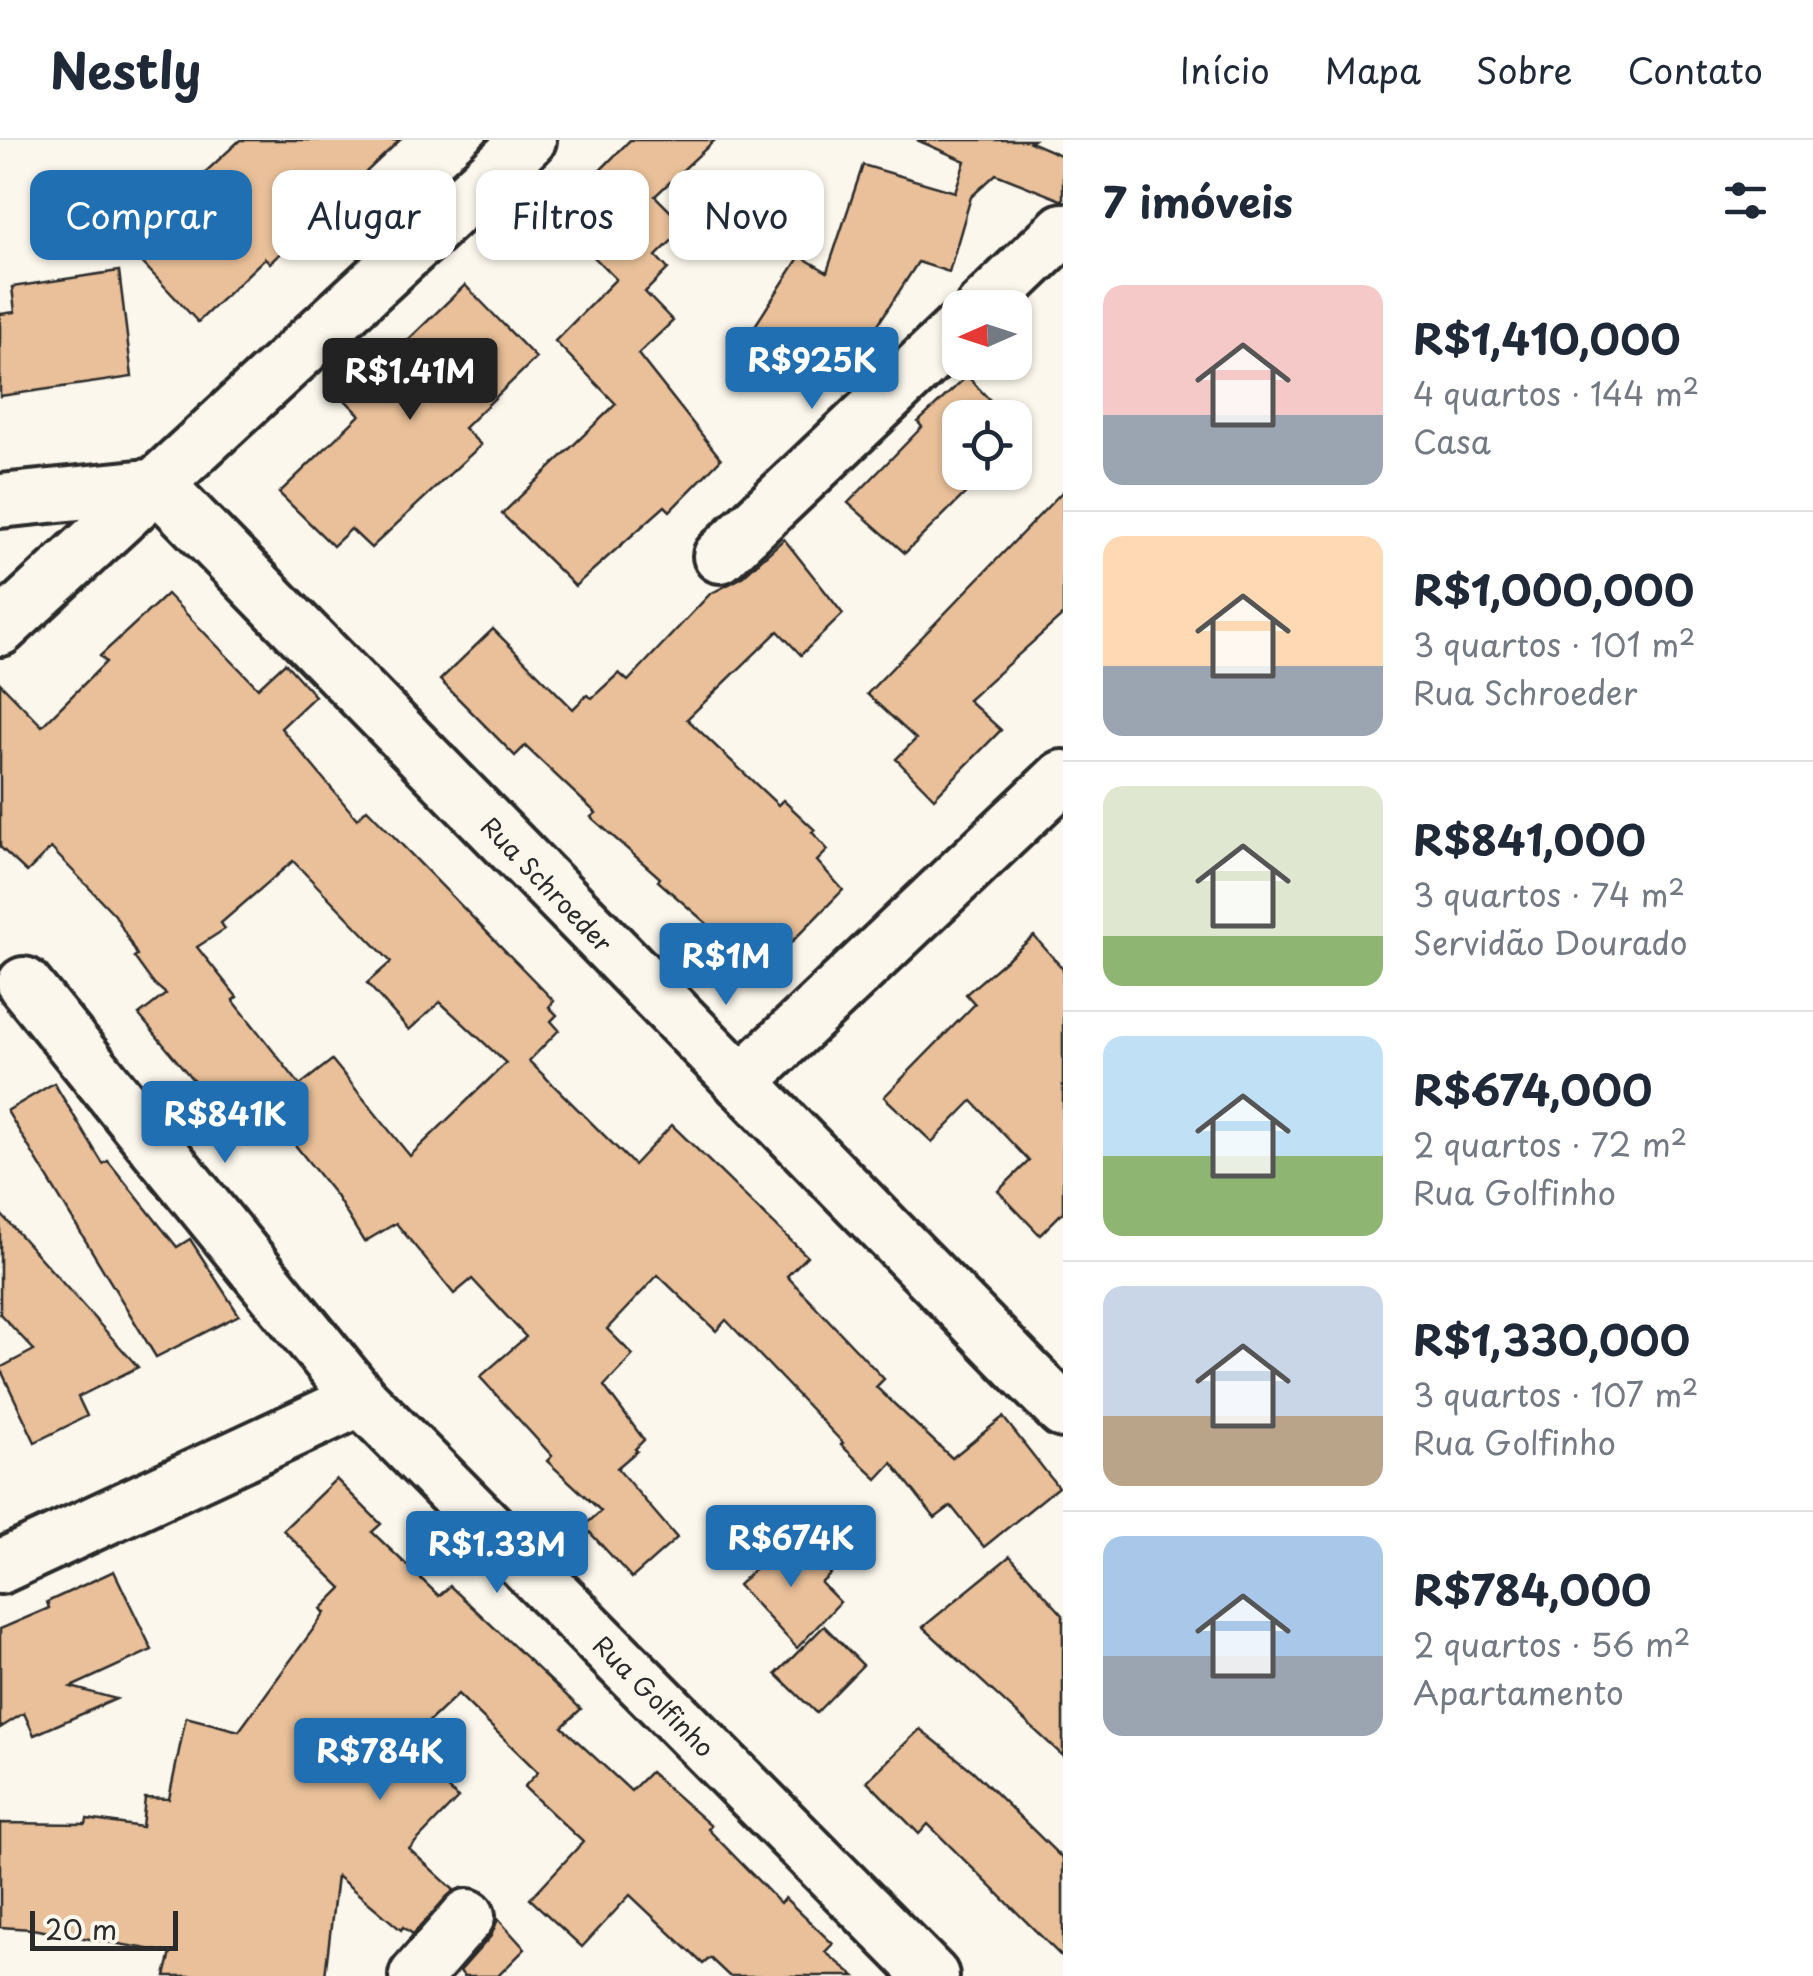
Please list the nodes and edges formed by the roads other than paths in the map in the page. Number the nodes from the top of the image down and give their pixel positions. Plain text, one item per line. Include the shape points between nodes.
1 (529, 140) edge
2 (1063, 230) edge
3 (1001, 290) edge
4 (942, 345) edge
5 (158, 485) junction
6 (0, 501) edge
7 (720, 556) dead end
8 (0, 629) edge
9 (1063, 777) edge
10 (24, 984) dead end
11 (741, 1082) junction
12 (361, 1400) junction
13 (1063, 1412) edge
14 (0, 1567) edge
15 (468, 1916) dead end
16 (416, 1976) edge
17 (932, 1976) edge

1 - 5 street
2 - 3 street
4 - 7 street
5 - 6 street
5 - 8 street
5 - 11 street, Rua Schroeder
9 - 11 street
10 - 12 street, Rua Golfinho
11 - 13 street, Rua Schroeder
12 - 14 street
12 - 17 street, Rua Golfinho
15 - 16 street

